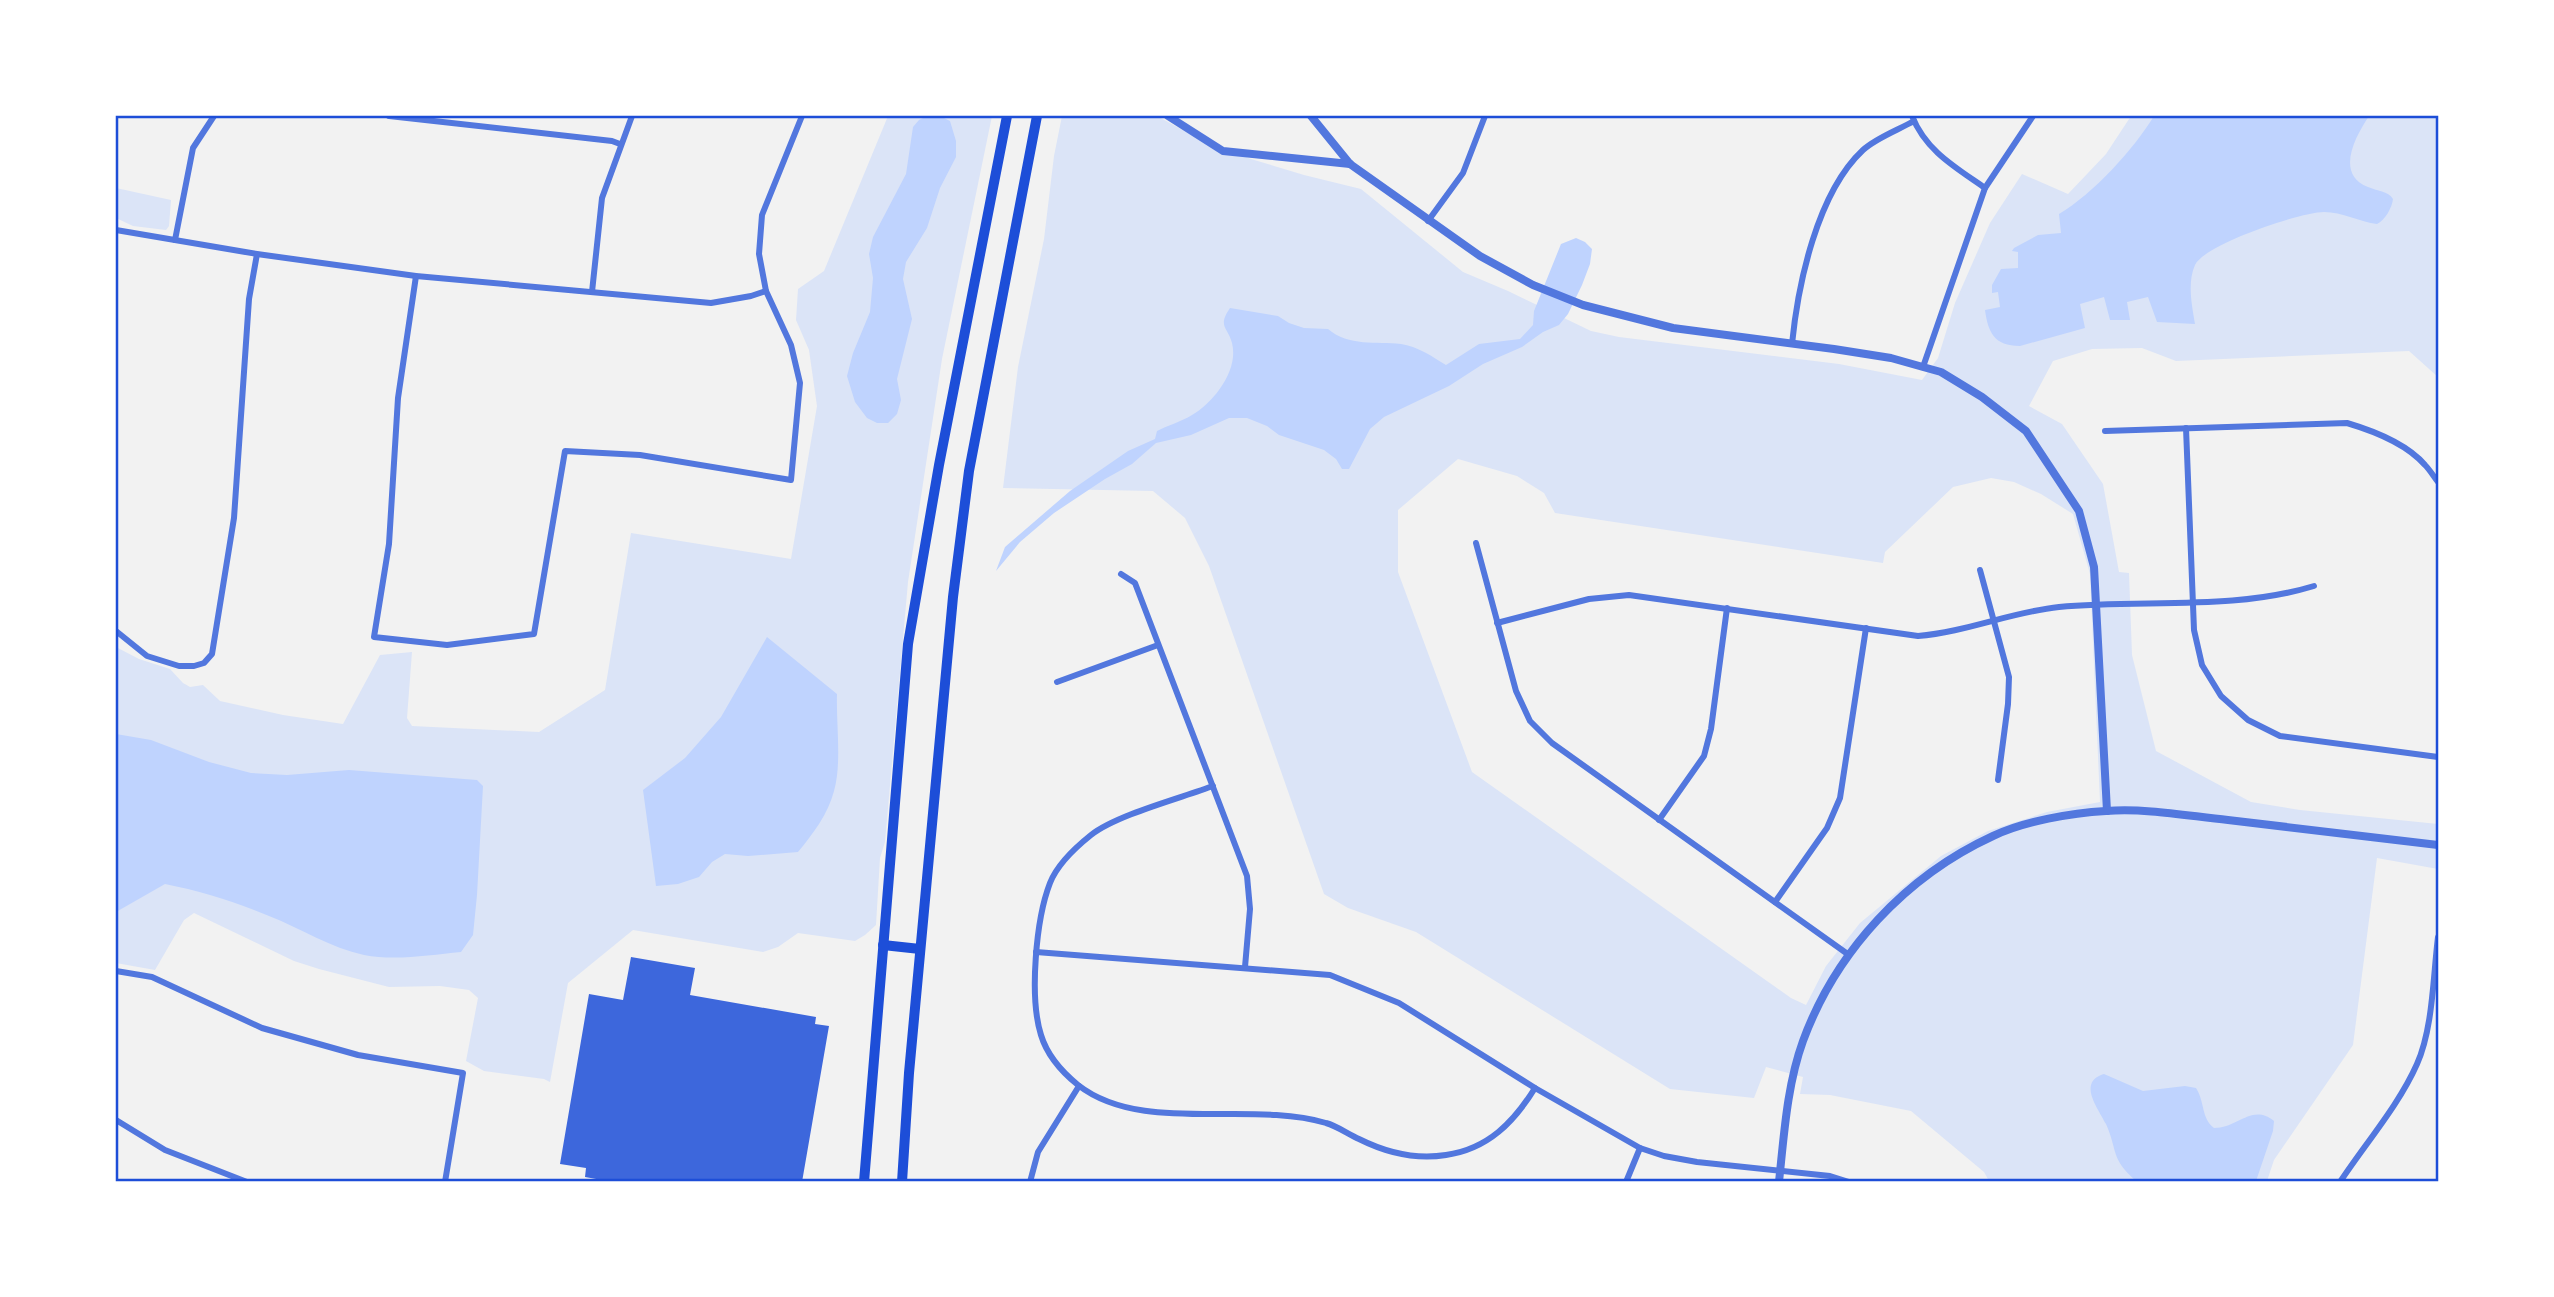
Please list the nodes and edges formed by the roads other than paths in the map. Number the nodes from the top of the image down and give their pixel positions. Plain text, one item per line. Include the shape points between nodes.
1 (214, 116) edge
2 (389, 116) edge
3 (632, 116) edge
4 (802, 116) edge
5 (1007, 116) edge
6 (1037, 116) edge
7 (1168, 116) edge
8 (1311, 116) edge
9 (1485, 116) edge
10 (2033, 116) edge
11 (1913, 118) edge
12 (620, 145) junction
13 (1350, 164) junction
14 (1985, 188) junction
15 (1428, 221) junction
16 (116, 230) edge
17 (175, 240) junction
18 (257, 254) junction
19 (416, 276) junction
20 (766, 291) junction
21 (592, 292) junction
22 (1792, 344) junction
23 (1923, 366) junction
24 (2186, 428) junction
25 (2105, 431) dead end
26 (2438, 482) edge
27 (1476, 543) dead end
28 (1980, 570) dead end
29 (1121, 574) dead end
30 (2314, 586) dead end
31 (2192, 601) junction
32 (2097, 605) junction
33 (1727, 608) junction
34 (1994, 621) junction
35 (1497, 623) junction
36 (1866, 628) junction
37 (116, 631) edge
38 (1158, 645) junction
39 (1057, 682) dead end
40 (2438, 757) edge
41 (1998, 780) dead end
42 (1213, 786) junction
43 (2107, 811) junction
44 (1660, 820) junction
45 (2438, 845) edge
46 (1775, 902) junction
47 (2438, 937) edge
48 (883, 945) junction
49 (2438, 946) edge
50 (920, 949) junction
51 (1036, 952) junction
52 (1849, 955) junction
53 (1245, 967) junction
54 (116, 971) edge
55 (1079, 1086) junction
56 (1535, 1088) junction
57 (116, 1120) edge
58 (1640, 1148) junction
59 (1780, 1171) junction
60 (247, 1181) edge
61 (445, 1181) edge
62 (864, 1181) edge
63 (902, 1181) edge
64 (1030, 1181) edge
65 (1626, 1181) edge
66 (1779, 1181) edge
67 (1849, 1181) edge
68 (2340, 1181) edge

1 - 17 street via 193,148
2 - 12 street
3 - 12 street
4 - 20 street via 762,215 759,254
5 - 48 main road via 908,645
6 - 50 main road via 969,471
7 - 13 street via 1223,151
8 - 13 street
9 - 15 street via 1463,173
10 - 14 street
11 - 14 street via 1919,133 1941,158
11 - 22 street via 1864,149 1842,175 1803,268
12 - 21 street via 602,198
13 - 15 street
14 - 23 street
15 - 22 street via 1533,285 1583,305 1673,328
16 - 17 street
17 - 18 street
18 - 19 street
18 - 37 street via 234,519 212,654 204,663 179,666 147,656
19 - 20 street via 398,398 389,544 374,637 447,645 534,634 565,451 636,455 791,481 800,383 791,345
19 - 21 street
20 - 21 street via 711,303
22 - 23 street
23 - 32 street via 1982,397 2026,431 2079,512 2094,567
24 - 25 street
24 - 26 street via 2347,423 2402,446
24 - 31 street
27 - 35 street
28 - 34 street
29 - 38 street via 1135,583
30 - 31 street via 2258,599
31 - 32 street
31 - 40 street via 2195,637 2205,672 2221,696 2248,720 2294,739
32 - 34 street via 2057,607
32 - 43 street
33 - 35 street via 1629,595 1589,599
33 - 36 street
33 - 44 street via 1704,756
34 - 36 street via 1917,636
34 - 41 street via 2009,677
35 - 44 street via 1516,691 1530,721 1552,743
36 - 46 street via 1840,799 1828,828
38 - 39 street
38 - 42 street
42 - 51 street via 1117,821 1075,848 1051,880
42 - 53 street via 1247,876 1250,909
43 - 45 street via 2171,814
43 - 52 street via 2045,820 1994,835 1920,881 1872,924
44 - 46 street
46 - 52 street
47 - 49 street
48 - 50 main road
48 - 62 main road
49 - 68 street via 2417,1063
50 - 63 main road
51 - 53 street
51 - 55 street via 1041,1035 1055,1062
52 - 59 street via 1802,1043
53 - 56 street via 1330,975 1365,988 1399,1003
54 - 61 street via 152,977 262,1028 358,1055 463,1073
55 - 56 street via 1112,1104 1147,1111 1287,1115 1327,1123 1388,1153 1418,1156 1447,1155 1479,1146 1519,1114
55 - 64 street via 1038,1152
56 - 58 street
57 - 60 street via 165,1150
58 - 59 street via 1697,1162
58 - 65 street
59 - 66 street
59 - 67 street

